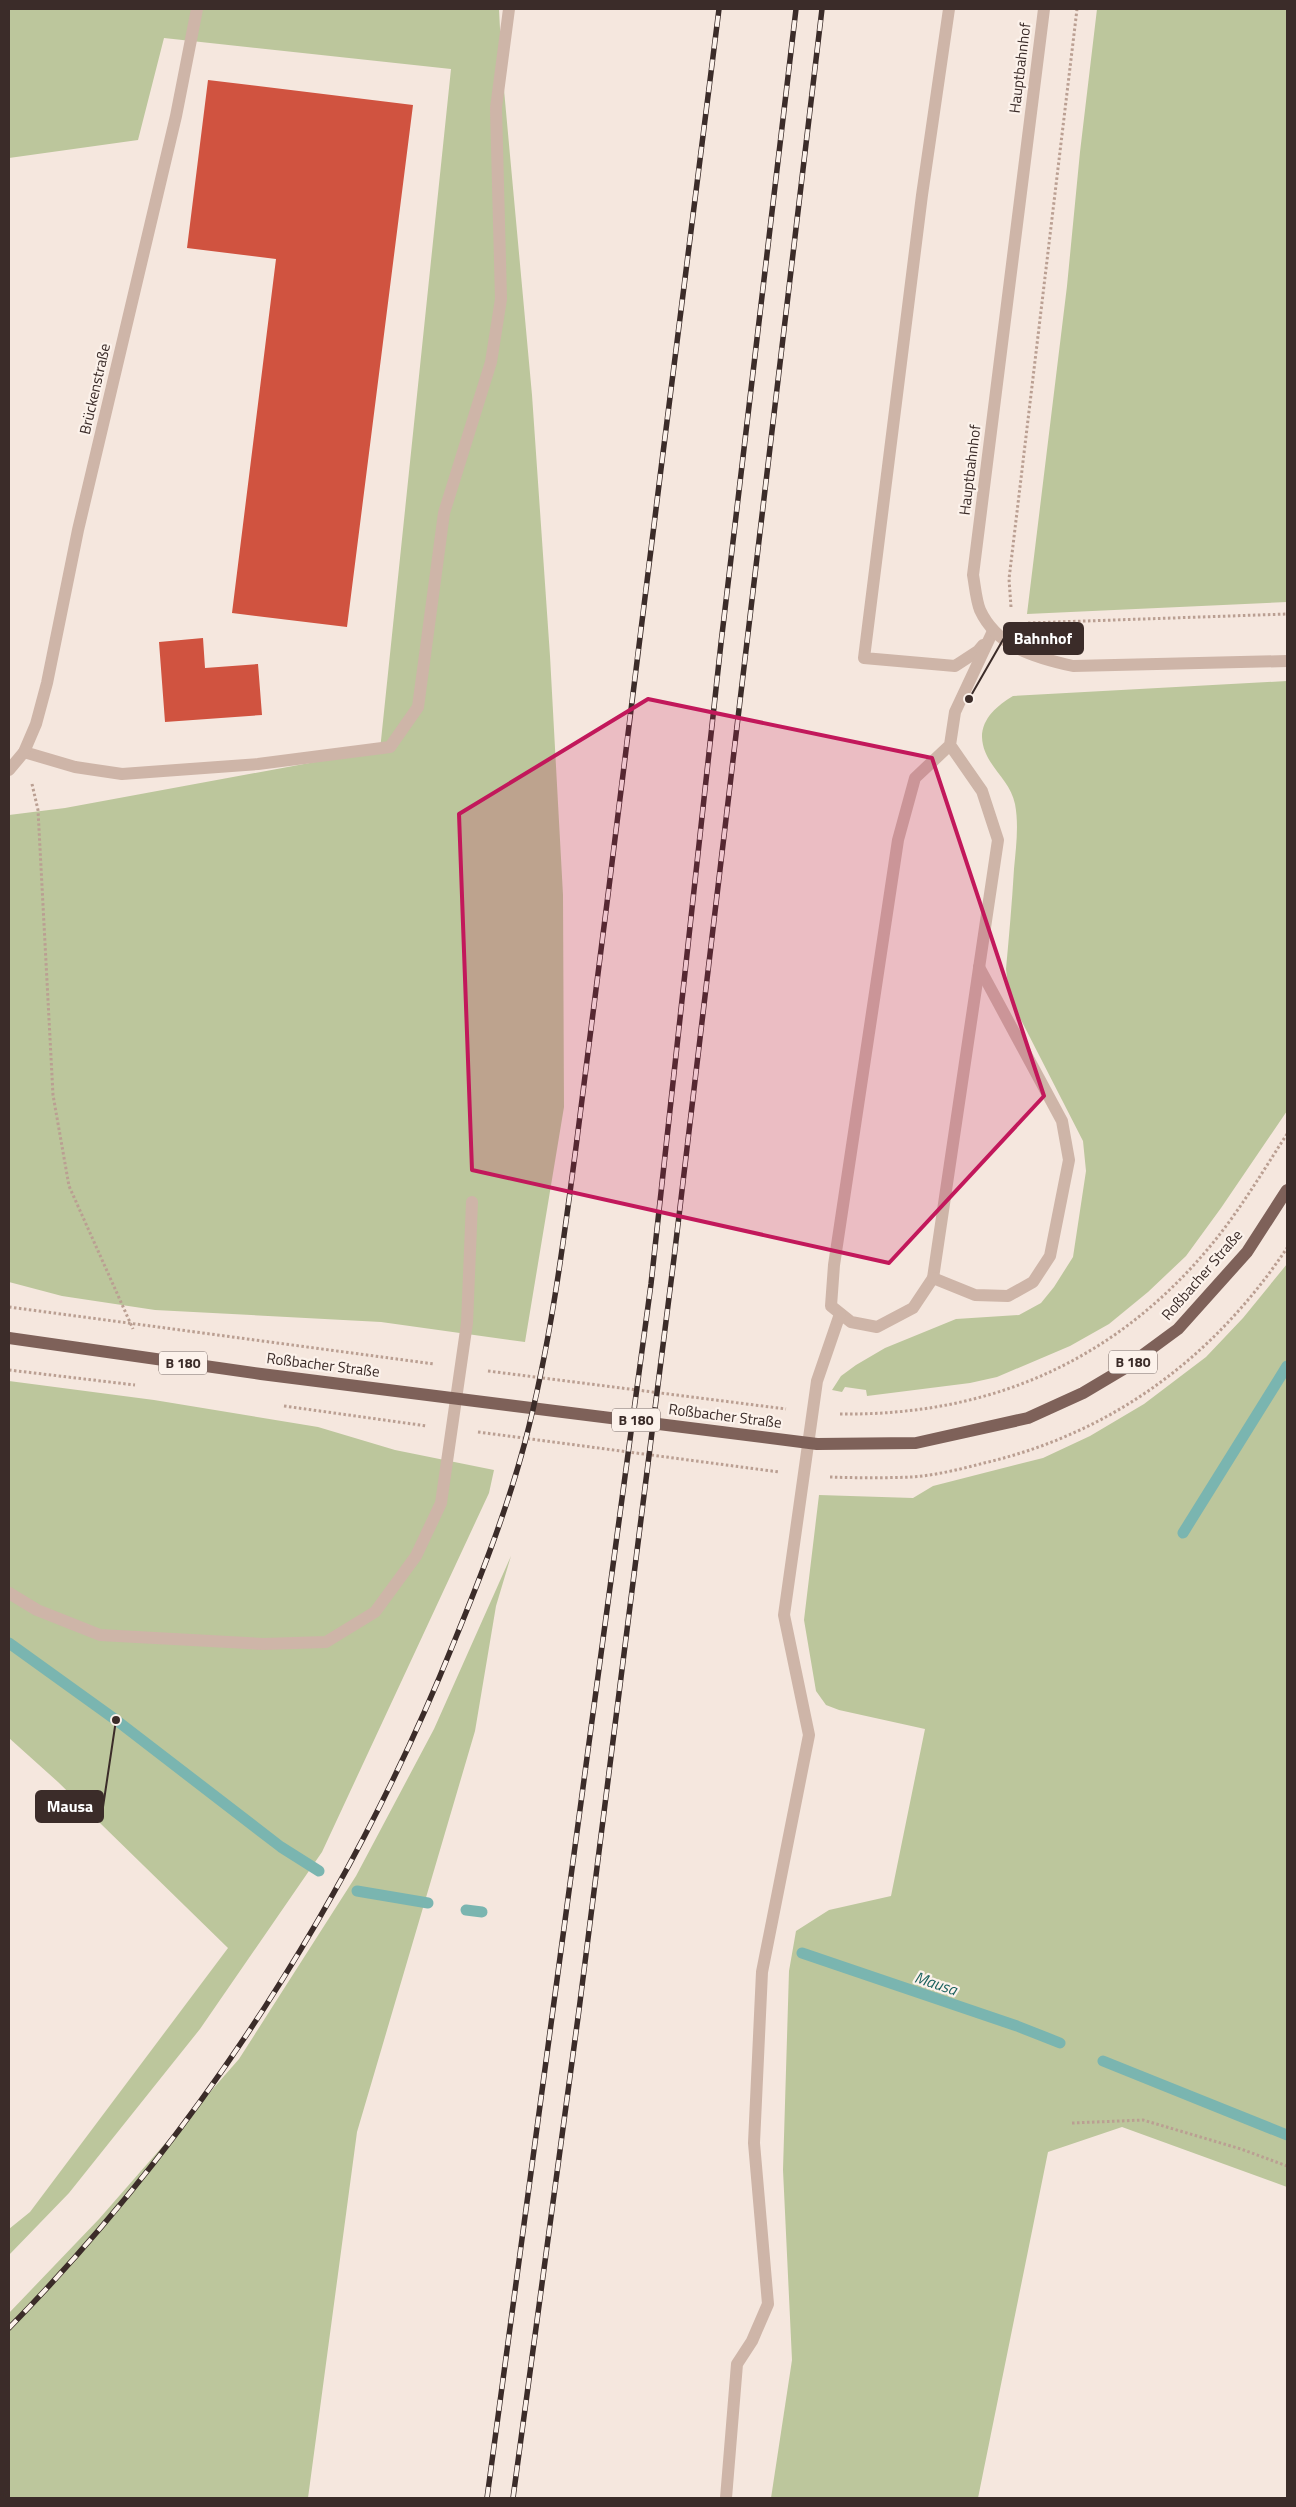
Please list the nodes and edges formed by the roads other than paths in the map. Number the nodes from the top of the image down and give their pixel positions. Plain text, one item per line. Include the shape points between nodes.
1 (197, 9) edge
2 (509, 9) edge
3 (949, 9) edge
4 (1044, 9) edge
5 (993, 631) junction
6 (1287, 661) edge
7 (950, 745) junction
8 (24, 752) junction
9 (9, 770) edge
10 (979, 967) junction
11 (1287, 1190) edge
12 (472, 1202) dead end
13 (933, 1278) junction
14 (840, 1314) junction
15 (9, 1338) edge
16 (9, 1592) edge
17 (726, 2498) edge

1 - 8 street, Brückenstraße via 176,116 78,530 47,683 36,724
2 - 8 street via 496,108 500,298 491,362 444,513 418,707 390,747 258,764 122,774 75,767
3 - 5 street via 922,195 864,658 955,666 978,651
4 - 5 street, Hauptbahnhof via 973,575 980,608
5 - 6 street, Hauptbahnhof via 1038,658 1073,666
5 - 7 street via 955,712
7 - 10 street via 982,791 998,840
7 - 14 street via 915,778 898,840 834,1265 831,1306
8 - 9 street, Brückenstraße
10 - 13 street
10 - 13 street via 1062,1120 1069,1160 1050,1256 1033,1282 1008,1296 975,1295
11 - 15 main road, Roßbacher Straße / B 180 via 1247,1252 1178,1329 1126,1368 1083,1393 1028,1418 916,1443 817,1444
12 - 16 street via 467,1323 441,1503 416,1556 375,1612 326,1642 263,1644 100,1635 37,1610
13 - 14 street via 913,1308 877,1327 851,1322
14 - 17 street via 817,1381 784,1615 809,1735 762,1972 754,2143 768,2304 755,2335 737,2364

